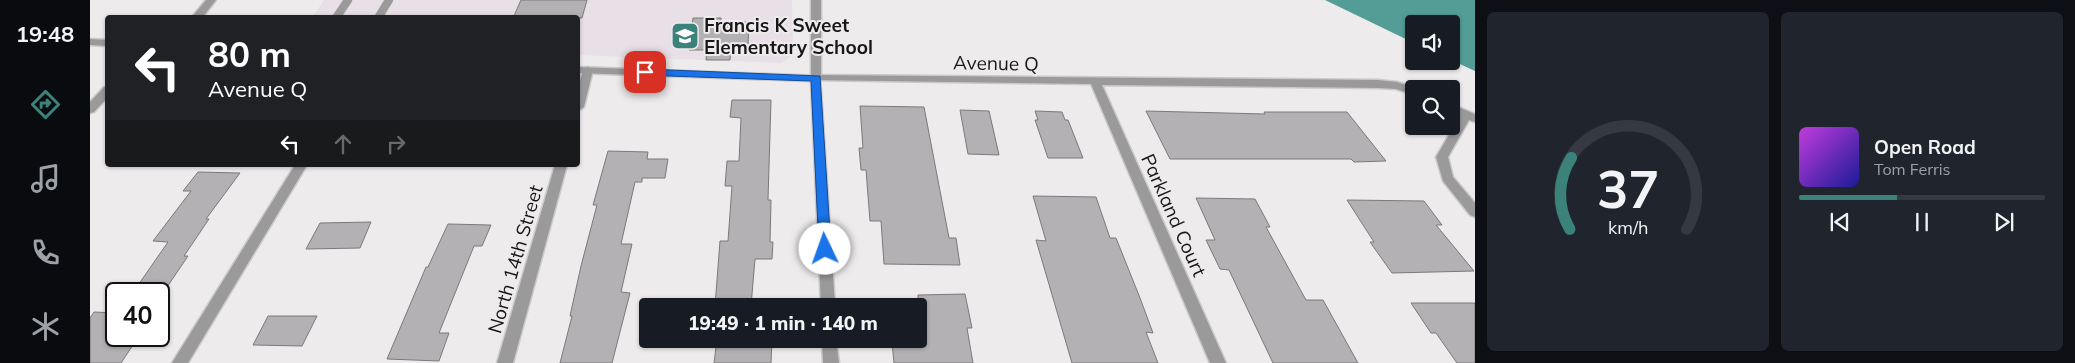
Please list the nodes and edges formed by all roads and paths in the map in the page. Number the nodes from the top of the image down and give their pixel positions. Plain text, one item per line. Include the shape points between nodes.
1 (212, 0) edge
2 (348, 0) edge
3 (389, 0) edge
4 (816, 0) edge
5 (199, 15) edge
6 (338, 15) edge
7 (380, 15) edge
8 (90, 42) edge
9 (105, 43) edge
10 (583, 70) edge
11 (816, 78) junction
12 (1095, 82) junction
13 (1405, 88) edge
14 (580, 92) edge
15 (105, 93) edge
16 (90, 109) edge
17 (1470, 116) edge
18 (300, 167) edge
19 (560, 167) edge
20 (1475, 212) edge
21 (828, 298) edge
22 (830, 348) edge
23 (180, 363) edge
24 (505, 363) edge
25 (831, 363) edge
26 (1218, 363) edge

1 - 5 street
2 - 6 lane
3 - 7 lane
4 - 11 street
8 - 9 street
10 - 11 street, Avenue Q
10 - 14 street
11 - 12 street, Avenue Q
11 - 21 street
12 - 13 street, Avenue Q via 1378,84
12 - 26 street, Parkland Court
15 - 16 street
17 - 20 street via 1442,157 1447,178
18 - 23 street
19 - 24 street, North 14th Street
22 - 25 street

